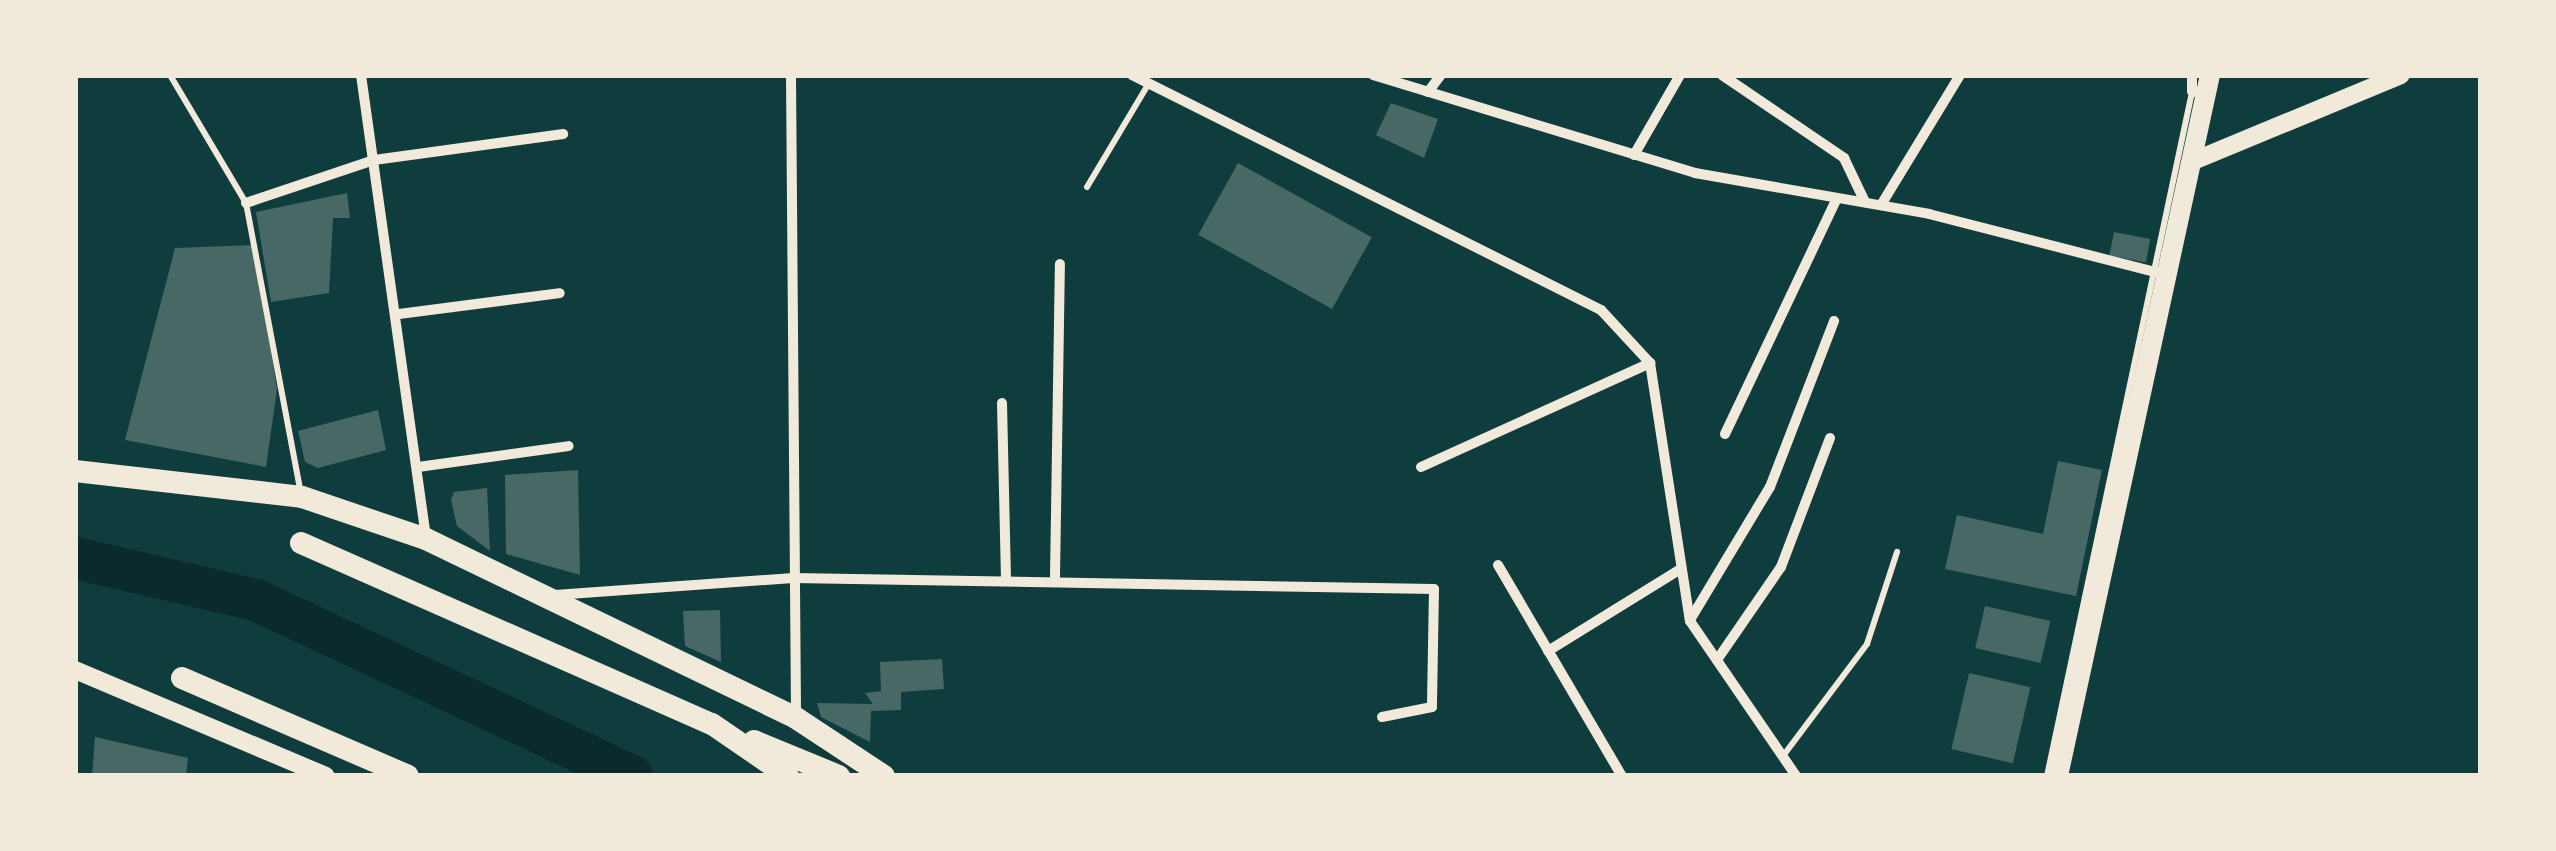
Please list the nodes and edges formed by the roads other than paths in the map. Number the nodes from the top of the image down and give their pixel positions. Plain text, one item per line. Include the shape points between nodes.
1 (170, 75) edge
2 (361, 75) edge
3 (790, 75) edge
4 (1132, 75) edge
5 (1372, 75) edge
6 (1441, 75) edge
7 (1680, 75) edge
8 (1722, 75) edge
9 (1960, 75) edge
10 (2192, 75) edge
11 (2401, 75) edge
12 (2202, 87) edge
13 (1146, 88) junction
14 (1428, 92) junction
15 (563, 134) dead end
16 (1634, 155) junction
17 (374, 160) junction
18 (2191, 162) junction
19 (1087, 187) dead end
20 (1837, 198) junction
21 (1866, 202) junction
22 (246, 203) junction
23 (1881, 205) junction
24 (1060, 264) dead end
25 (2160, 274) junction
26 (560, 293) dead end
27 (399, 314) junction
28 (1834, 321) dead end
29 (1650, 363) junction
30 (1002, 404) dead end
31 (1724, 434) dead end
32 (1830, 438) dead end
33 (569, 446) dead end
34 (418, 467) junction
35 (1421, 467) dead end
36 (75, 470) edge
37 (302, 497) junction
38 (426, 539) junction
39 (301, 543) dead end
40 (1897, 552) dead end
41 (1498, 565) dead end
42 (1679, 570) junction
43 (1056, 577) junction
44 (792, 578) junction
45 (1006, 578) junction
46 (544, 596) junction
47 (1690, 620) junction
48 (1548, 650) junction
49 (1717, 660) junction
50 (75, 670) edge
51 (182, 678) dead end
52 (1382, 716) dead end
53 (796, 718) junction
54 (712, 724) junction
55 (1783, 756) junction
56 (326, 776) edge
57 (408, 776) edge
58 (788, 776) edge
59 (839, 776) edge
60 (884, 776) edge
61 (1622, 776) edge
62 (1796, 776) edge
63 (2047, 776) edge
64 (2058, 776) edge

1 - 22 lane
2 - 17 street
3 - 44 street
4 - 13 street
5 - 14 street
6 - 14 street
7 - 16 street
8 - 21 street via 1844,158
9 - 23 street
10 - 12 street
11 - 18 main road
12 - 18 main road
12 - 25 lane
13 - 19 lane
13 - 29 street via 1601,310
14 - 16 street
15 - 17 street
16 - 20 street
17 - 22 street
17 - 27 street
18 - 25 main road
20 - 21 street
20 - 31 street
21 - 23 street
22 - 37 lane
23 - 25 street
24 - 43 street
25 - 63 lane
25 - 64 main road
26 - 27 street
27 - 34 street
28 - 47 street via 1770,487
29 - 35 street
29 - 42 street
30 - 45 street
32 - 49 street via 1781,567
33 - 34 street
34 - 38 street
36 - 37 highway
37 - 38 highway
38 - 46 highway
39 - 54 highway
40 - 55 lane via 1867,644
41 - 48 street
42 - 47 street
42 - 48 street
43 - 45 street
43 - 52 street via 1434,590 1432,707
44 - 45 street
44 - 46 street
44 - 53 street
46 - 53 highway
47 - 49 street
48 - 61 street
49 - 55 street
50 - 56 main road
51 - 57 highway
53 - 60 highway
54 - 58 highway
54 - 59 highway
55 - 62 street

